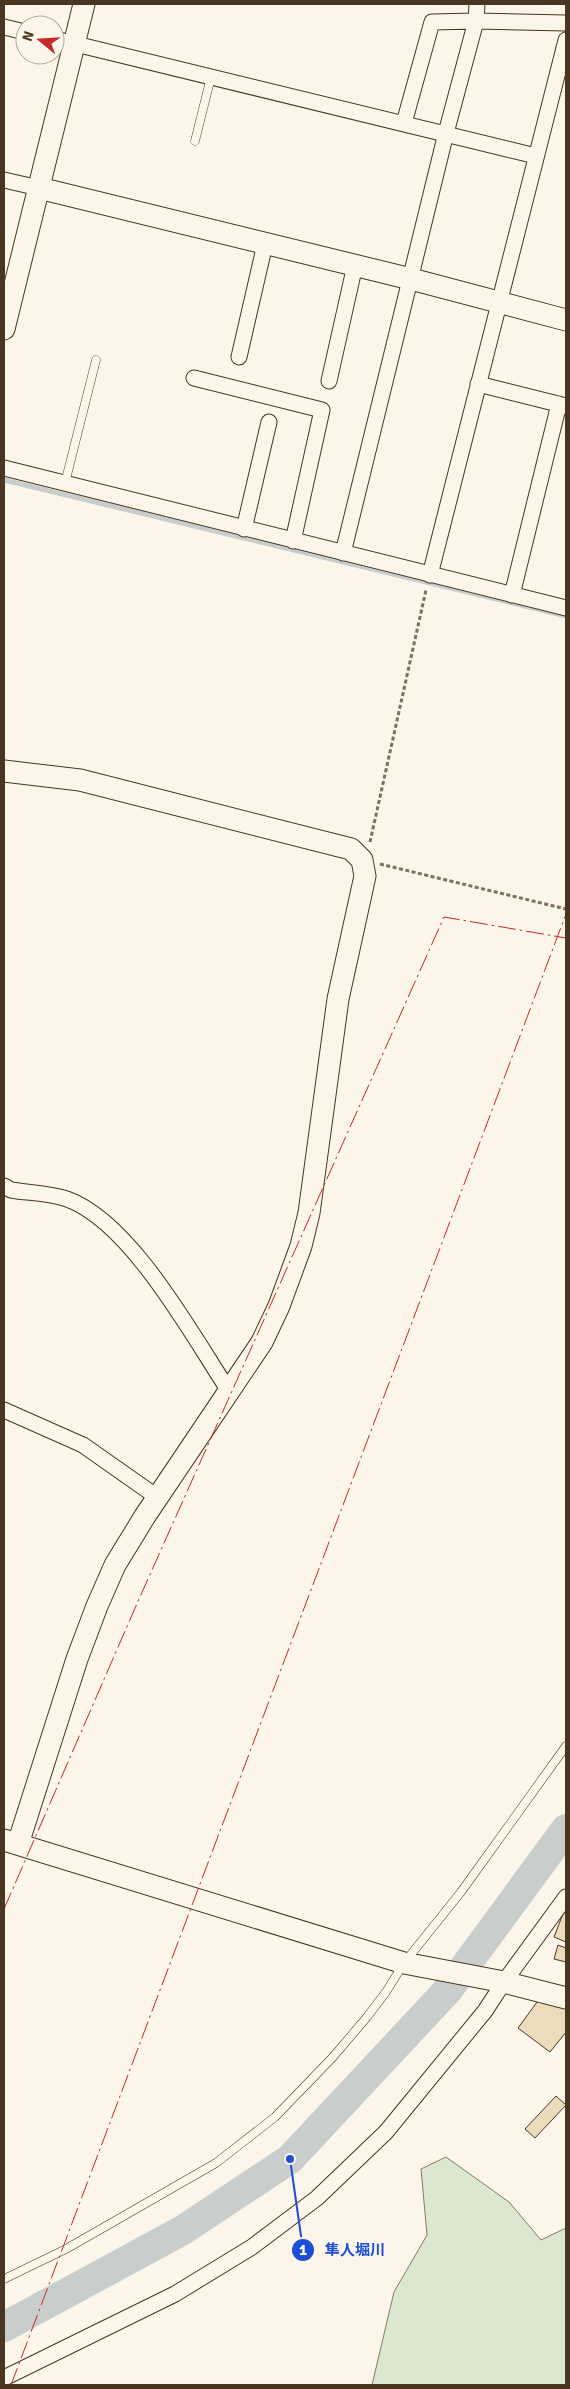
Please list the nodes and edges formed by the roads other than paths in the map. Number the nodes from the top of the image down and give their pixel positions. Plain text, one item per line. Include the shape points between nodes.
1 (84, 4) edge
2 (477, 4) edge
3 (476, 21) junction
4 (566, 23) edge
5 (65, 40) edge
6 (566, 40) edge
7 (65, 42) edge
8 (60, 65) edge
9 (210, 77) junction
10 (404, 123) junction
11 (446, 133) junction
12 (195, 141) dead end
13 (536, 156) junction
14 (4, 180) edge
15 (39, 188) junction
16 (265, 244) junction
17 (355, 265) junction
18 (411, 279) junction
19 (499, 301) junction
20 (566, 320) edge
21 (4, 329) edge
22 (239, 356) dead end
23 (96, 360) dead end
24 (194, 378) dead end
25 (328, 382) dead end
26 (478, 384) junction
27 (562, 405) edge
28 (269, 422) dead end
29 (4, 468) edge
30 (65, 483) junction
31 (244, 529) junction
32 (293, 541) junction
33 (343, 553) junction
34 (430, 574) junction
35 (512, 595) junction
36 (566, 608) edge
37 (4, 772) edge
38 (4, 1186) edge
39 (229, 1391) junction
40 (4, 1410) edge
41 (157, 1497) junction
42 (566, 1746) edge
43 (11, 1842) edge
44 (566, 1897) edge
45 (404, 1963) junction
46 (504, 1982) junction
47 (566, 1998) edge
48 (4, 2279) edge
49 (4, 2378) edge

1 - 5 street
2 - 3 street
3 - 4 street
3 - 10 street via 432,22
3 - 11 street
6 - 13 street
7 - 9 street
8 - 15 street
9 - 10 street
9 - 12 lane
10 - 11 street
11 - 13 street
11 - 18 street
13 - 19 street
14 - 15 street
15 - 16 street
15 - 21 street
16 - 17 street
16 - 22 street
17 - 18 street
17 - 25 street
18 - 19 street
18 - 33 street
19 - 20 street
19 - 26 street
23 - 30 lane
24 - 32 street via 322,410
26 - 27 street
26 - 34 street
27 - 35 street
28 - 31 street
29 - 30 street
30 - 31 street
31 - 32 street
32 - 33 street
33 - 34 street
34 - 35 street
35 - 36 street
37 - 39 street via 90,783 351,849 362,860 365,876 338,999 315,1177 301,1246 280,1306 262,1342
38 - 39 street via 66,1199 87,1209 120,1236 160,1286
39 - 41 street
40 - 41 street via 84,1445
41 - 43 street via 115,1565 96,1606
42 - 45 lane via 461,1892
43 - 45 street
44 - 46 street
45 - 46 street
45 - 48 lane via 367,2017 275,2117 216,2163 66,2249
46 - 47 street
46 - 49 street via 485,2011 386,2132 317,2198 252,2247 175,2294

